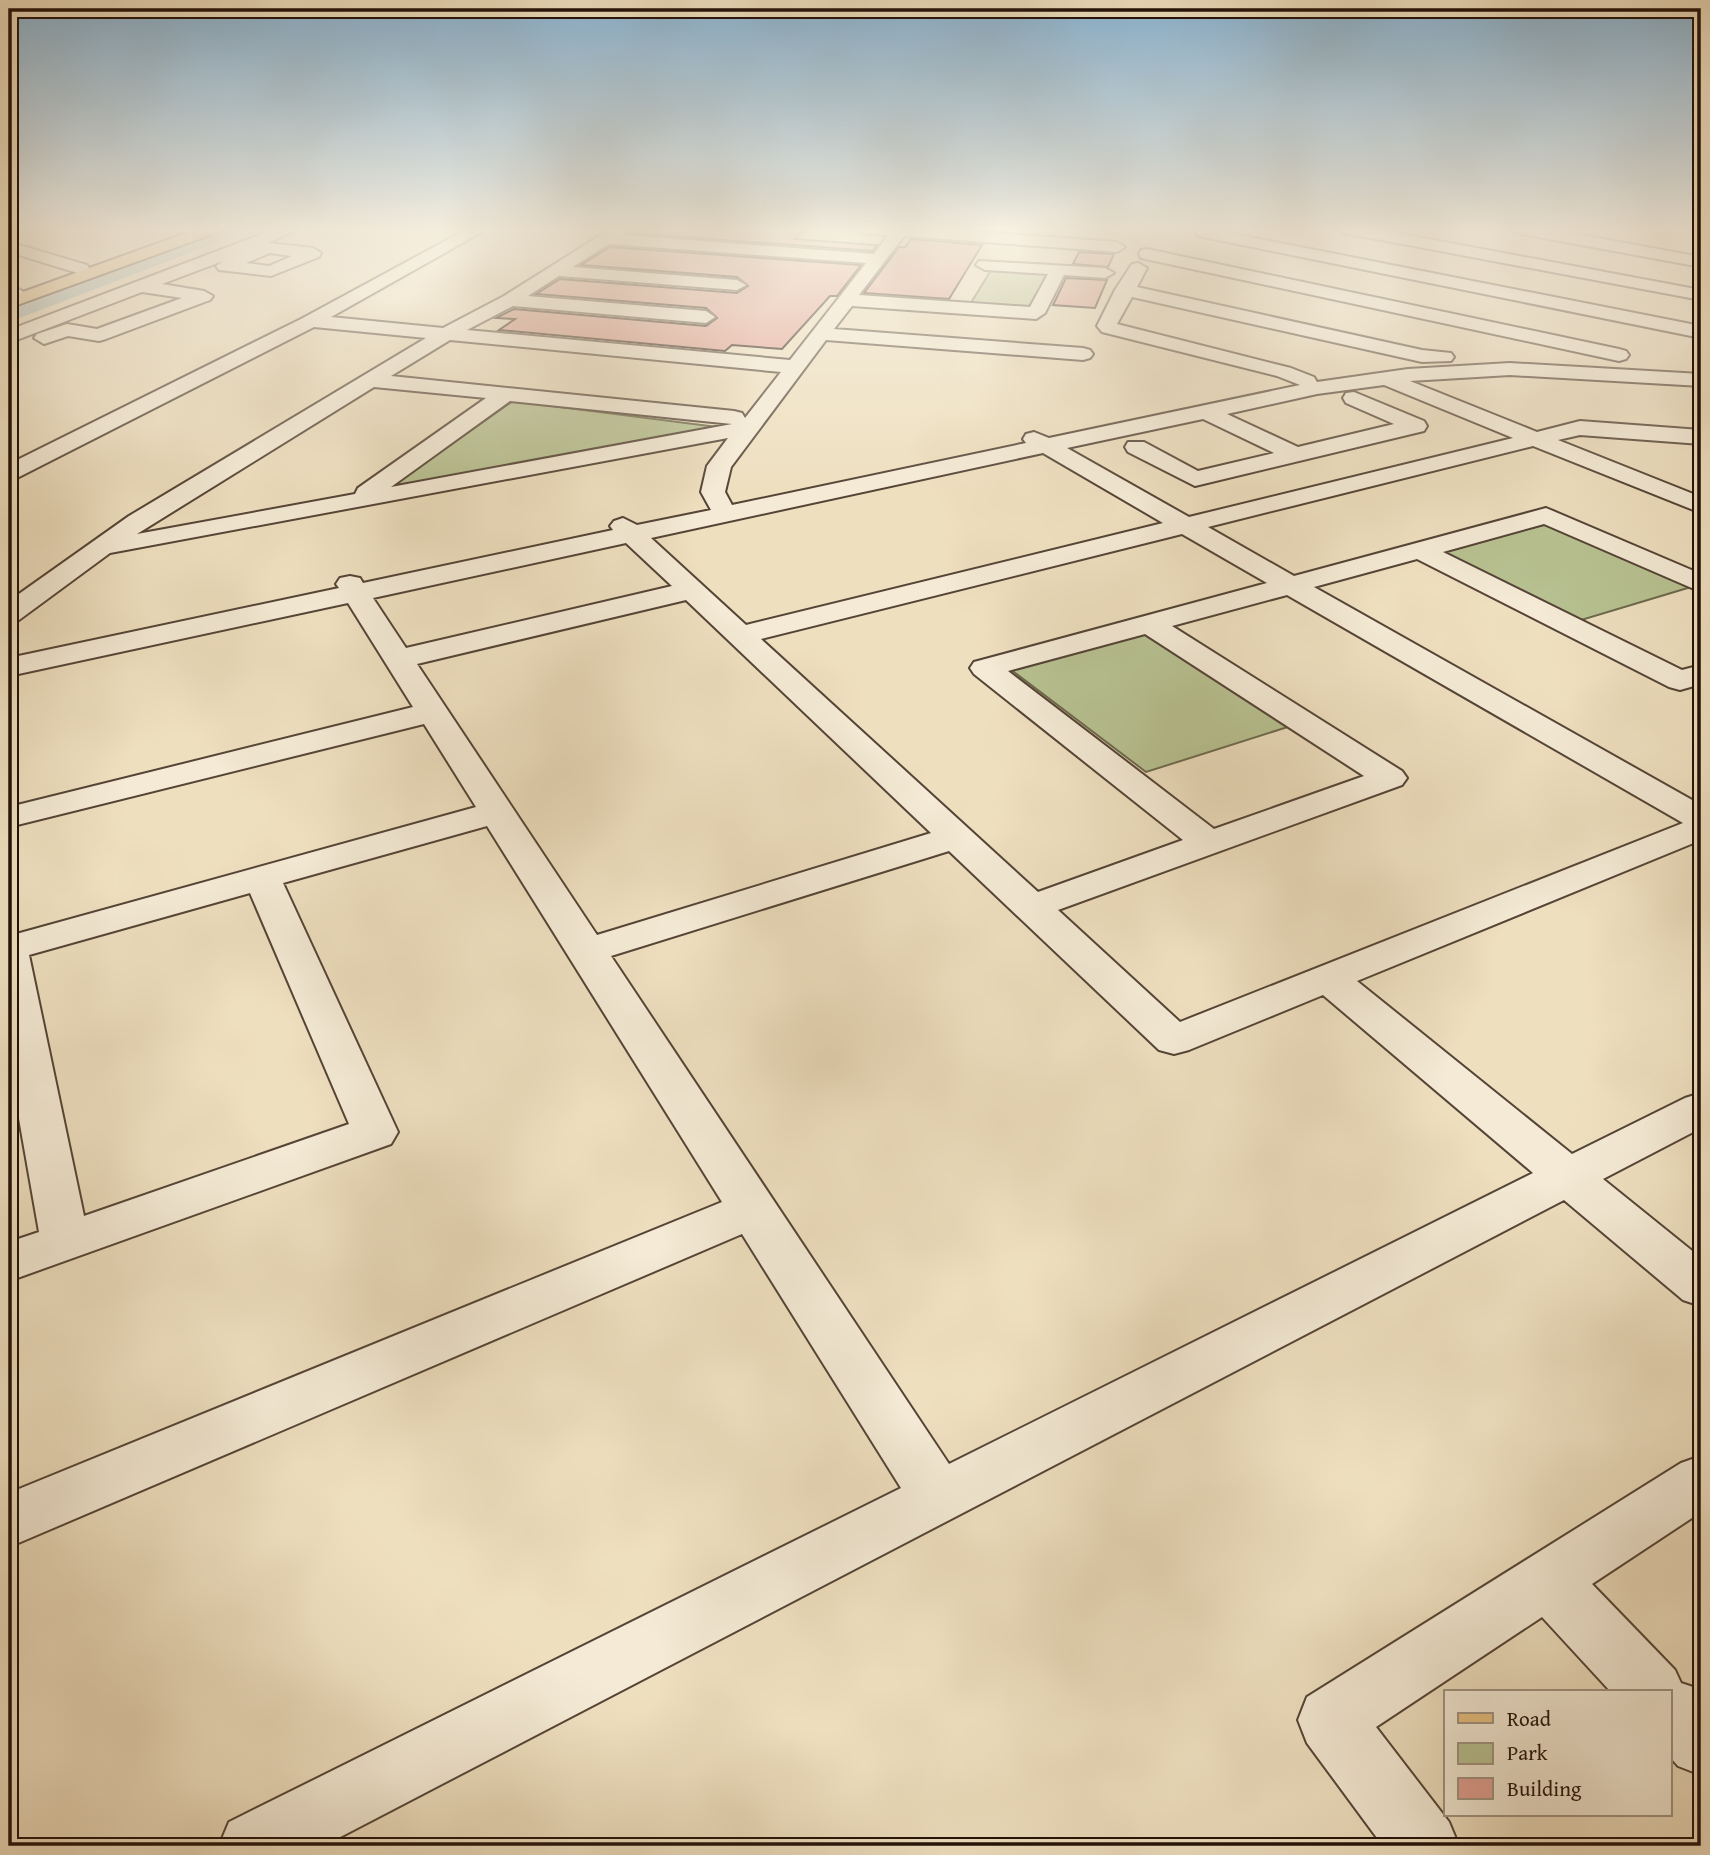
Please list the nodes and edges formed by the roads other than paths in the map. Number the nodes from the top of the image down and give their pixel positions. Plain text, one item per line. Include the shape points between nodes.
1 (69, 315) edge
2 (154, 315) edge
3 (297, 315) edge
4 (323, 315) edge
5 (483, 315) edge
6 (678, 315) edge
7 (708, 315) edge
8 (835, 315) edge
9 (1112, 315) edge
10 (1235, 315) edge
11 (1431, 315) edge
12 (1613, 315) edge
13 (706, 317) junction
14 (289, 319) junction
15 (311, 321) junction
16 (1701, 332) edge
17 (446, 334) junction
18 (820, 334) junction
19 (9, 337) edge
20 (1560, 342) junction
21 (9, 352) edge
22 (1083, 354) dead end
23 (667, 355) junction
24 (1701, 363) edge
25 (795, 367) junction
26 (1377, 375) junction
27 (1701, 377) edge
28 (370, 380) junction
29 (1307, 381) junction
30 (506, 394) junction
31 (1354, 398) dead end
32 (1237, 404) junction
33 (1204, 411) junction
34 (751, 424) junction
35 (83, 427) junction
36 (1695, 438) edge
37 (1534, 439) junction
38 (1038, 442) junction
39 (1136, 447) dead end
40 (1327, 447) junction
41 (1296, 455) junction
42 (9, 458) edge
43 (9, 474) edge
44 (356, 501) junction
45 (720, 505) junction
46 (1701, 506) edge
47 (1184, 525) junction
48 (628, 530) junction
49 (101, 548) junction
50 (1419, 550) junction
51 (1701, 584) edge
52 (1289, 585) junction
53 (353, 589) junction
54 (692, 590) junction
55 (9, 614) edge
56 (1148, 623) junction
57 (740, 635) junction
58 (9, 654) edge
59 (398, 659) junction
60 (9, 667) edge
61 (1701, 674) edge
62 (432, 712) junction
63 (497, 812) junction
64 (9, 817) edge
65 (1701, 819) edge
66 (1701, 828) edge
67 (956, 837) junction
68 (1209, 843) junction
69 (262, 878) junction
70 (1031, 906) junction
71 (9, 950) edge
72 (587, 951) junction
73 (1328, 978) junction
74 (1701, 1109) edge
75 (1568, 1177) junction
76 (753, 1209) junction
77 (65, 1242) junction
78 (9, 1262) edge
79 (1701, 1286) edge
80 (1701, 1481) edge
81 (938, 1496) junction
82 (9, 1520) edge
83 (1548, 1580) junction
84 (1652, 1690) edge
85 (1672, 1712) edge
86 (1701, 1743) edge
87 (253, 1846) edge
88 (1425, 1846) edge

1 - 19 street
2 - 21 street via 99,335 67,330
3 - 14 street
4 - 15 street
5 - 17 street
6 - 13 street
7 - 13 street
8 - 18 street
9 - 29 street via 1108,328
10 - 20 street via 1427,357 1531,356
11 - 20 street
12 - 16 street
13 - 23 street
14 - 15 street
14 - 35 street
15 - 17 street
15 - 35 street via 111,420
17 - 23 street
17 - 28 street
18 - 22 street
18 - 25 street
20 - 24 street via 1639,359
23 - 25 street
25 - 34 street
26 - 27 street via 1510,369
26 - 29 street
26 - 32 street
26 - 37 street
28 - 30 street
28 - 49 street
29 - 38 street
30 - 34 street
30 - 44 street
31 - 40 street via 1416,426
32 - 33 street
32 - 40 street
33 - 38 street
33 - 41 street
34 - 44 street
34 - 45 street via 719,466 713,492
35 - 42 street via 56,433
35 - 43 street
36 - 37 street via 1580,428
37 - 46 street
37 - 47 street
38 - 45 street
38 - 47 street
38 - 48 street
39 - 41 street via 1195,479
40 - 41 street
44 - 49 street
45 - 48 street
47 - 52 street
47 - 57 street
48 - 53 street
48 - 54 street
49 - 55 street
50 - 51 street via 1546,516
50 - 52 street
50 - 61 street via 1680,681
52 - 56 street
52 - 65 street
53 - 58 street
53 - 59 street
53 - 60 street
54 - 57 street
54 - 59 street
56 - 68 street via 985,668
56 - 68 street via 1390,778
57 - 67 street
59 - 62 street
62 - 63 street
62 - 64 street
63 - 69 street
63 - 72 street
66 - 73 street
67 - 70 street
67 - 72 street
68 - 70 street
69 - 71 street
69 - 77 street via 375,1132
70 - 73 street via 1174,1040
71 - 77 street
72 - 76 street
73 - 75 street
74 - 75 street
75 - 79 street
75 - 81 street
76 - 81 street
76 - 82 street
77 - 78 street
80 - 83 street
81 - 87 street
83 - 84 street
83 - 88 street via 1330,1720
85 - 86 street

